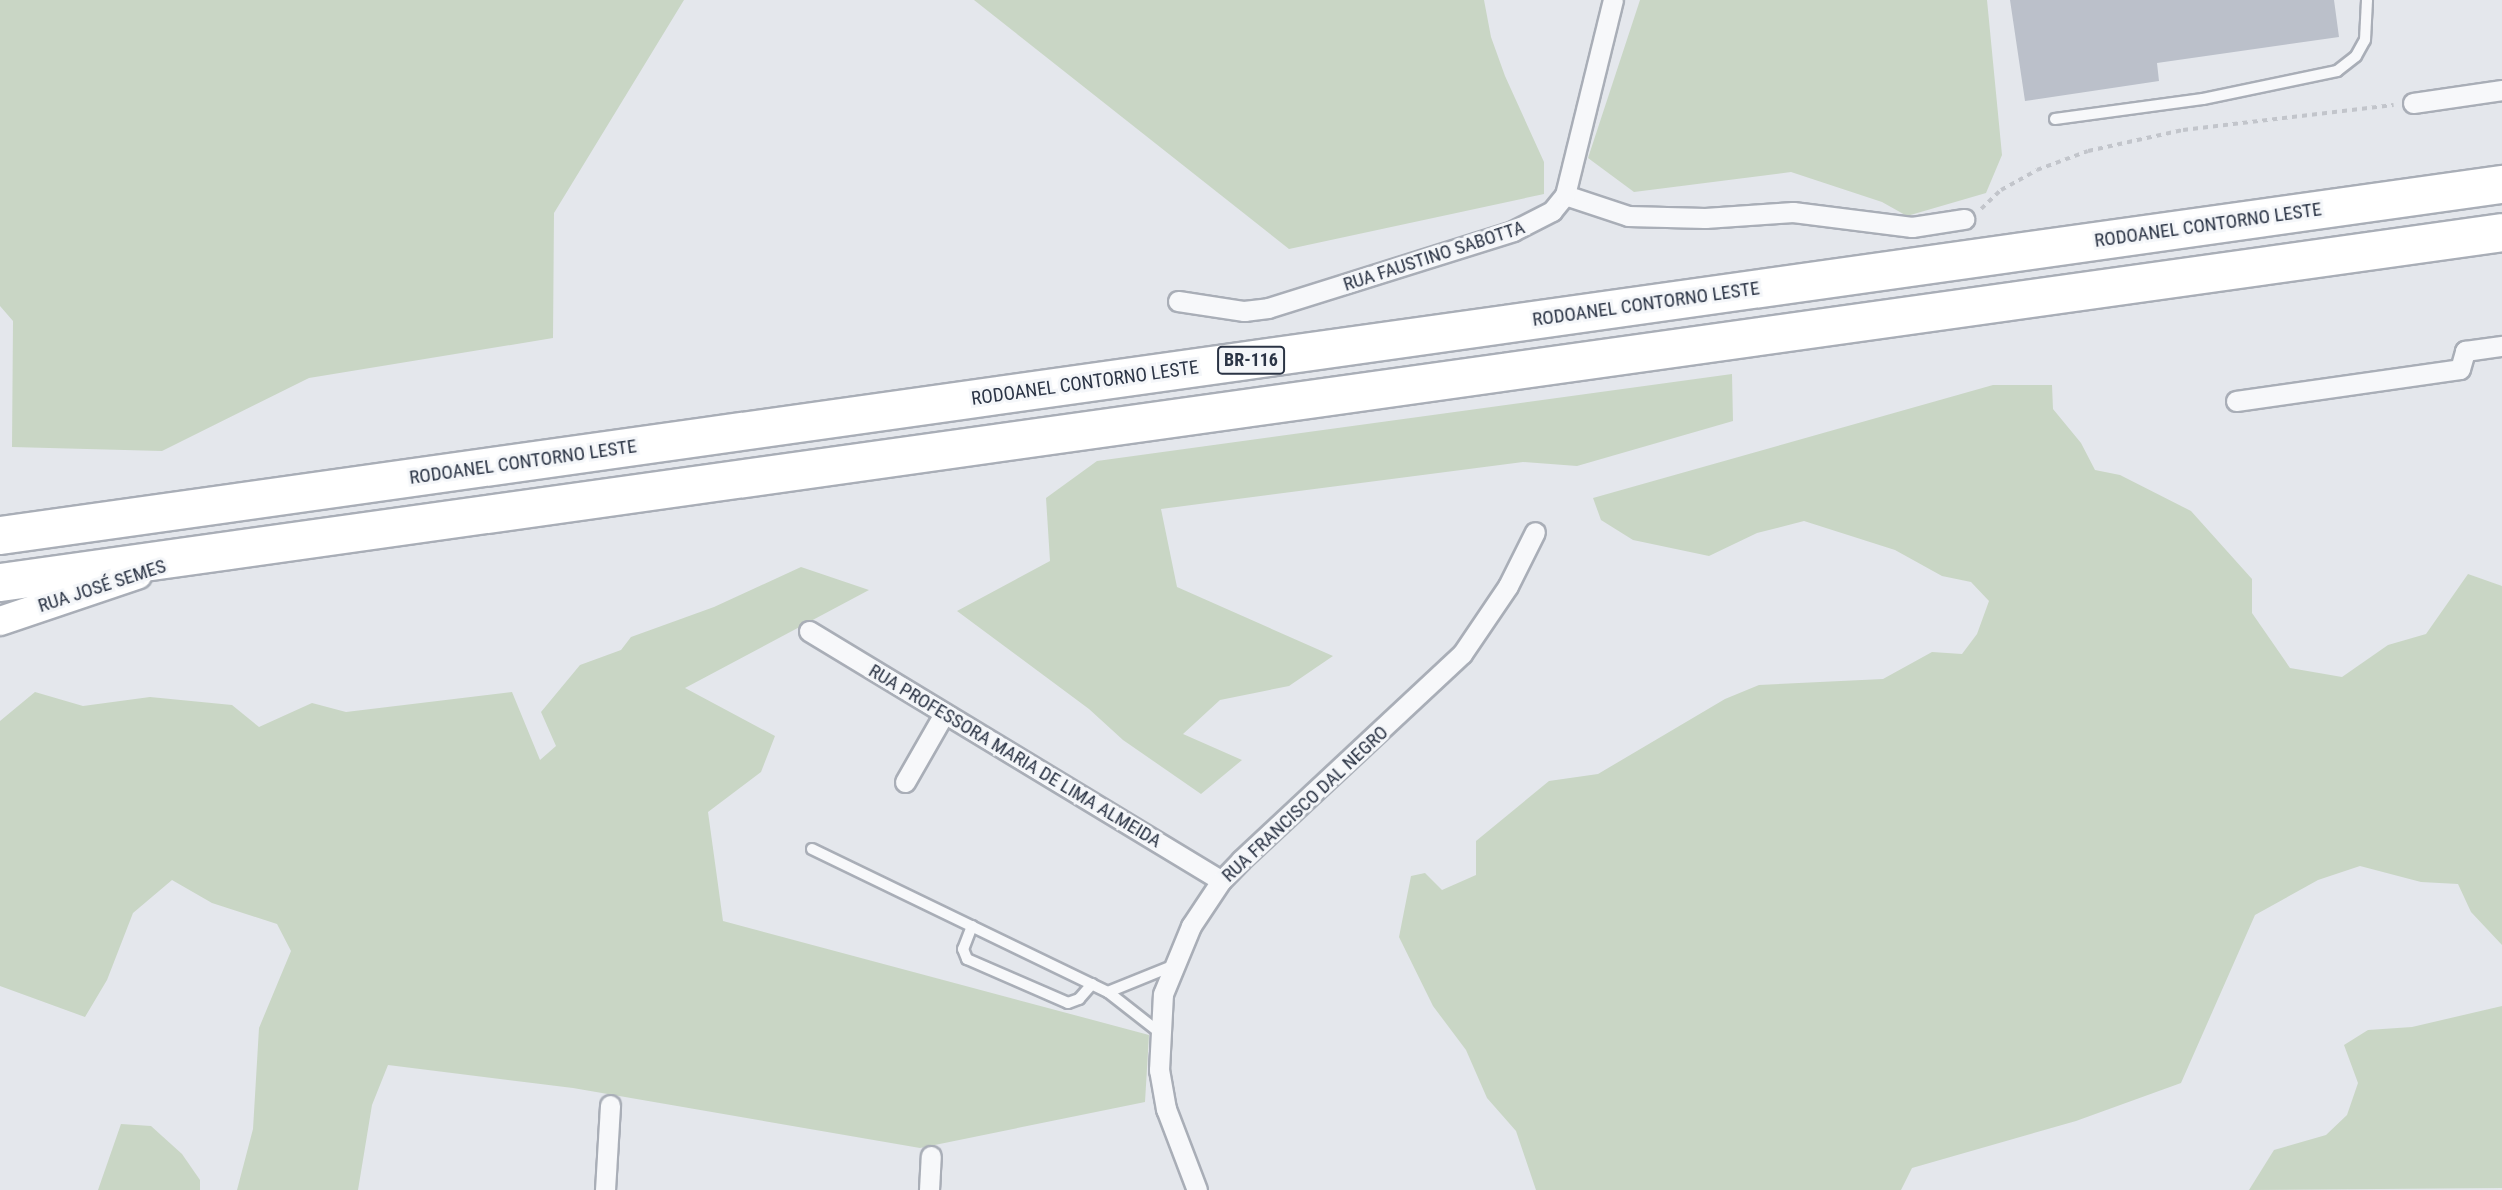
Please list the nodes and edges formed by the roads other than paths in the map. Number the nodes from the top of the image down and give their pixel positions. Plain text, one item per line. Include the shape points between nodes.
1 (1613, 0) edge
2 (2367, 0) edge
3 (2502, 90) edge
4 (2413, 103) road end
5 (2055, 119) dead end
6 (2502, 184) edge
7 (1565, 195) junction
8 (1964, 219) road end
9 (2502, 232) edge
10 (1178, 301) dead end
11 (2502, 346) edge
12 (2236, 401) dead end
13 (1535, 532) dead end
14 (0, 535) edge
15 (204, 552) junction
16 (0, 582) edge
17 (0, 621) edge
18 (809, 631) dead end
19 (944, 714) junction
20 (905, 782) dead end
21 (811, 849) dead end
22 (1221, 881) junction
23 (972, 926) junction
24 (1175, 965) junction
25 (1092, 984) junction
26 (1108, 992) junction
27 (1159, 1032) junction
28 (610, 1105) dead end
29 (931, 1156) dead end
30 (605, 1190) edge
31 (929, 1190) edge
32 (1197, 1190) edge

1 - 7 street
2 - 5 lane via 2365,40 2356,56 2337,71 2203,99
3 - 4 street
6 - 14 highway, RODOANEL CONTORNO LESTE / BR-116
7 - 8 street via 1628,216 1705,218 1803,212 1912,227
7 - 10 street, RUA FAUSTINO SABOTTA via 1552,211 1513,231 1304,299 1244,311
9 - 15 highway, BR-116
11 - 12 street via 2465,351 2460,369
13 - 22 street, RUA FRANCISCO DAL NEGRO via 1508,586 1462,654
15 - 16 highway, BR-116
15 - 17 main road, RUA JOSÉ SEMES
18 - 19 street, RUA PROFESSORA MARIA DE LIMA ALMEIDA
19 - 20 street
19 - 22 street, RUA PROFESSORA MARIA DE LIMA ALMEIDA
21 - 23 lane
22 - 24 street, RUA FRANCISCO DAL NEGRO via 1191,926
23 - 25 lane
23 - 25 lane via 963,949 967,958 1068,1003 1079,999
24 - 26 lane
24 - 27 street, RUA FRANCISCO DAL NEGRO via 1163,995
25 - 26 lane
26 - 27 lane
27 - 32 street, RUA FRANCISCO DAL NEGRO via 1166,1110
28 - 30 street
29 - 31 street

